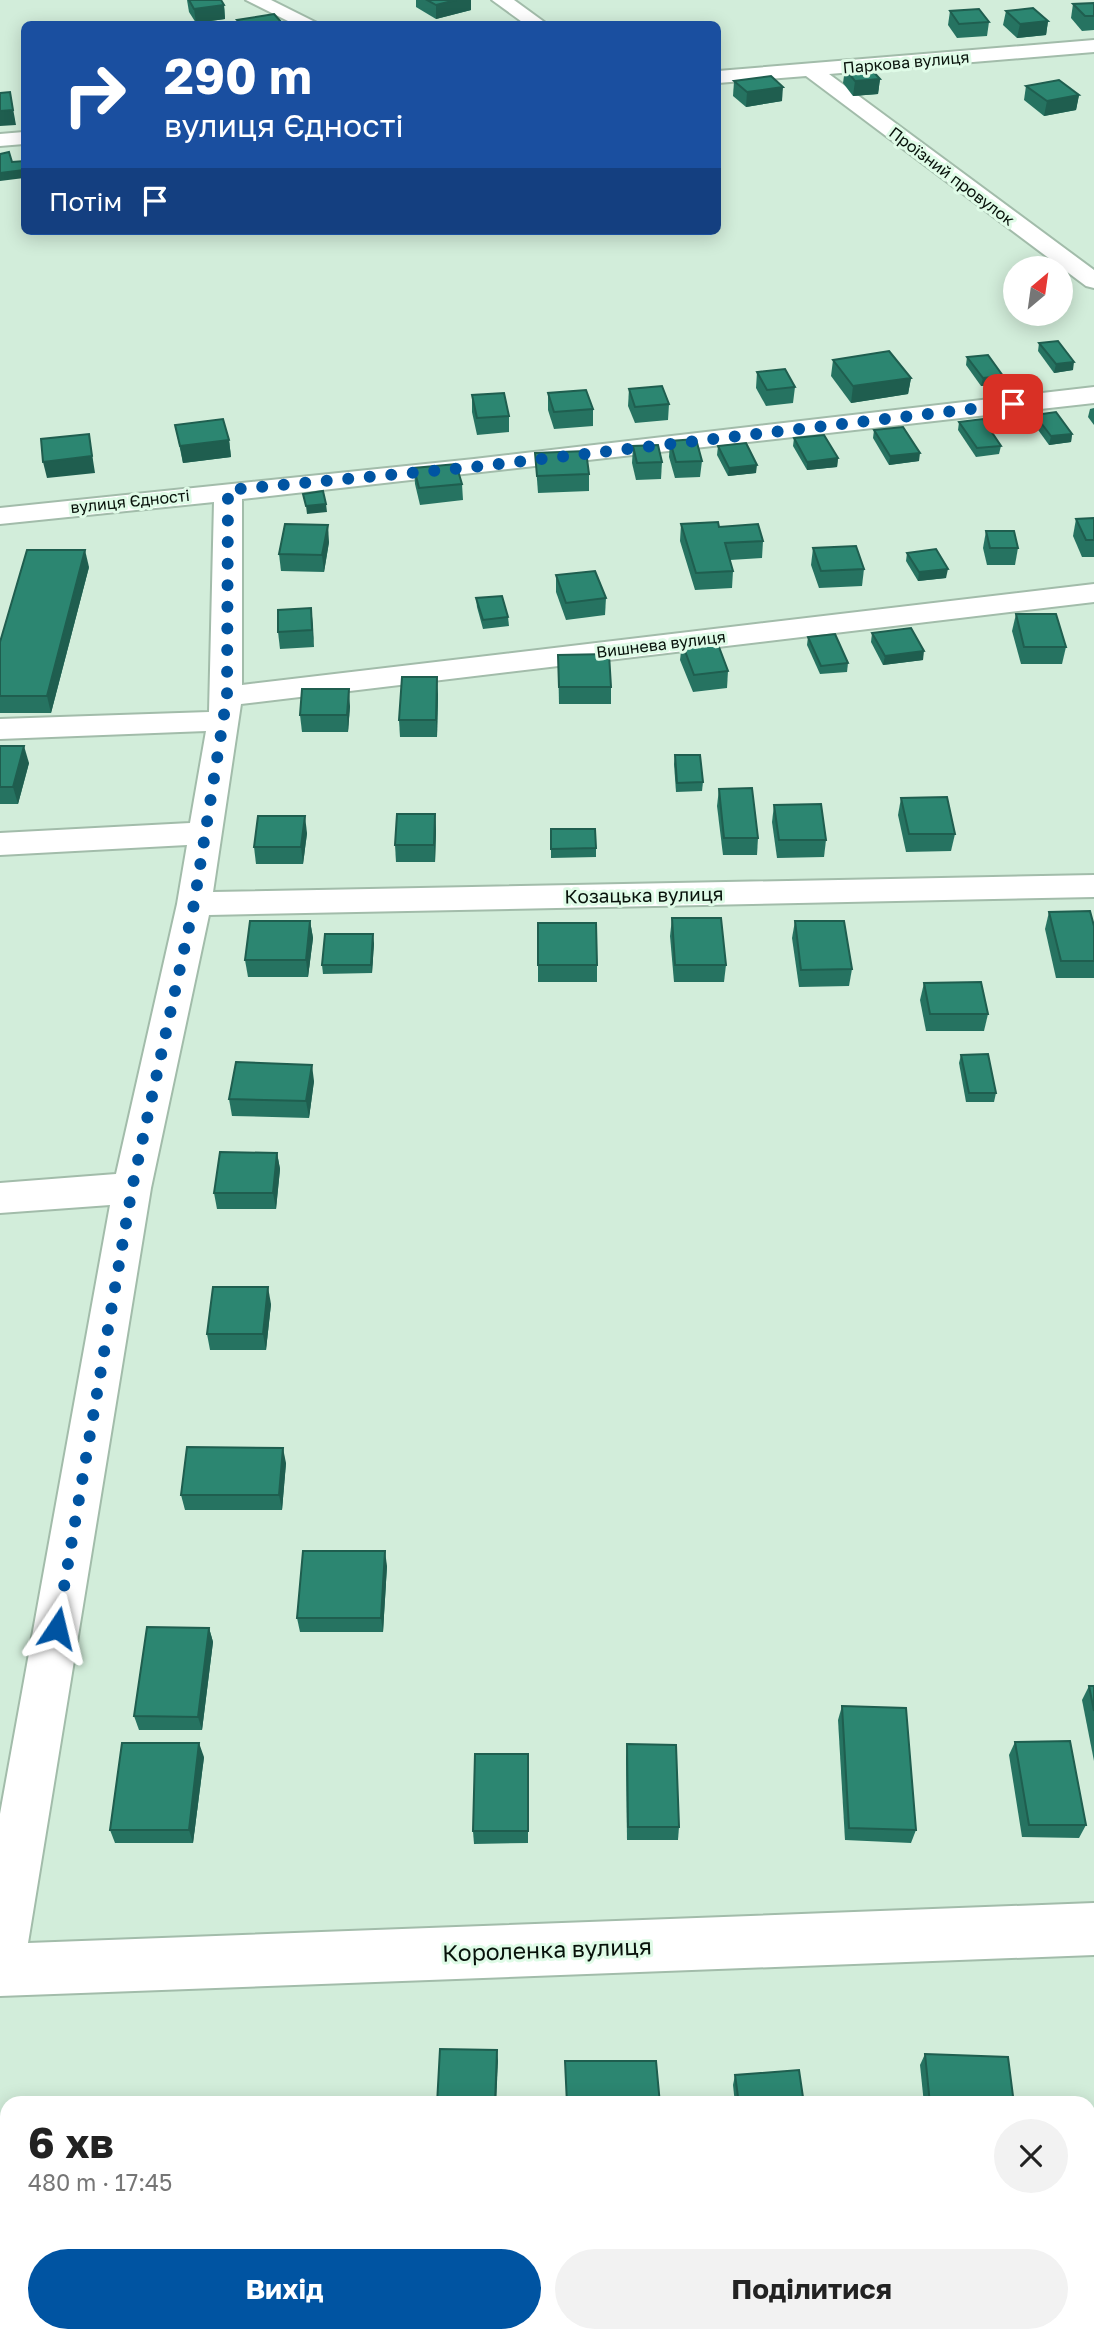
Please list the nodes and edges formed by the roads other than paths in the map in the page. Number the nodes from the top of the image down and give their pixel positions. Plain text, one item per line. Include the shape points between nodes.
1 (255, 0) edge
2 (501, 0) edge
3 (302, 21) edge
4 (532, 21) edge
5 (1094, 46) edge
6 (811, 70) junction
7 (721, 77) edge
8 (21, 138) edge
9 (0, 140) edge
10 (1094, 281) edge
11 (1094, 395) edge
12 (228, 490) junction
13 (0, 516) edge
14 (1094, 593) edge
15 (225, 708) junction
16 (0, 729) edge
17 (206, 834) junction
18 (0, 844) edge
19 (1094, 886) edge
20 (194, 904) junction
21 (132, 1188) junction
22 (0, 1198) edge
23 (1094, 1929) edge
24 (0, 1958) edge
25 (0, 1970) edge

1 - 3 street
2 - 4 street
5 - 6 street, Паркова вулиця
6 - 7 street, Паркова вулиця
6 - 10 street, Проїзний провулок
8 - 9 street
11 - 12 street, вулиця Єдності via 474,467
12 - 13 street, вулиця Єдності
12 - 15 street
14 - 15 street, Вишнева вулиця
15 - 16 street, Вишнева вулиця
15 - 17 street
17 - 18 street
17 - 20 street
19 - 20 street, Козацька вулиця
20 - 21 street
21 - 22 street
21 - 24 street
23 - 25 street, Короленка вулиця

